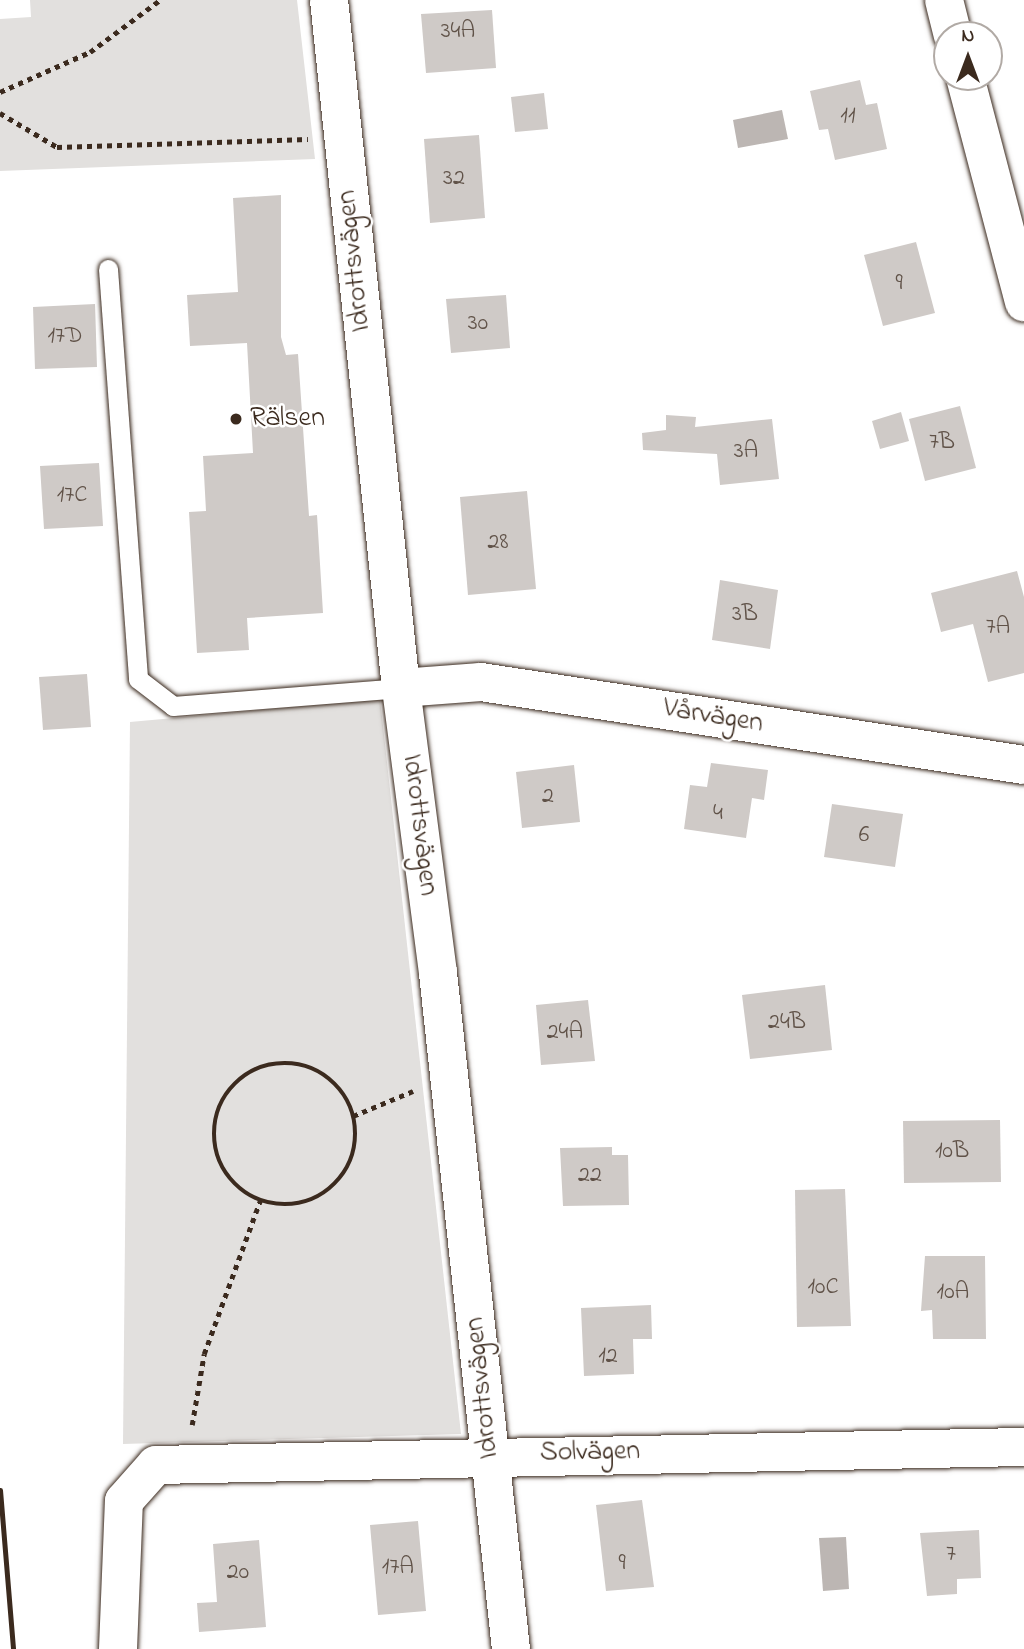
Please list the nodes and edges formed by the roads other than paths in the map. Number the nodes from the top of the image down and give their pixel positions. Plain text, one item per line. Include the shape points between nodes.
1 (329, 0) edge
2 (944, 0) edge
3 (949, 21) edge
4 (969, 91) edge
5 (108, 269) dead end
6 (1024, 302) edge
7 (401, 688) junction
8 (1024, 765) edge
9 (1024, 1447) edge
10 (490, 1455) junction
11 (118, 1649) edge
12 (511, 1649) edge

1 - 7 street, Idrottsvägen
2 - 3 street
4 - 6 street
5 - 7 lane via 138,679 173,706
7 - 8 street, Vårvägen via 481,682
7 - 10 street, Idrottsvägen via 438,973
9 - 10 street, Solvägen
10 - 11 street, Solvägen via 171,1465 124,1501
10 - 12 street, Idrottsvägen

